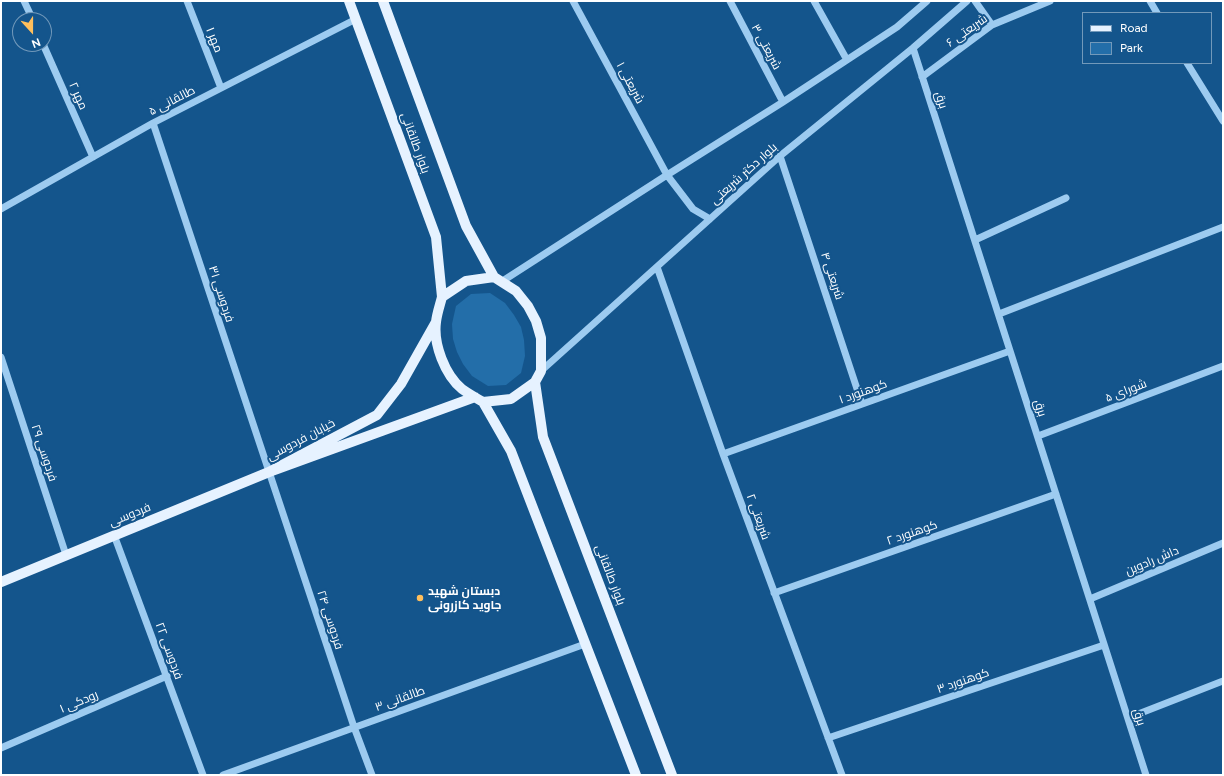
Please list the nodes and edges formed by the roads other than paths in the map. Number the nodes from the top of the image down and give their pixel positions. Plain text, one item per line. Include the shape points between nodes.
1 (24, 1) edge
2 (187, 1) edge
3 (349, 1) edge
4 (383, 1) edge
5 (573, 1) edge
6 (730, 1) edge
7 (814, 1) edge
8 (927, 1) edge
9 (967, 1) edge
10 (975, 1) edge
11 (1050, 1) edge
12 (1150, 1) edge
13 (29, 12) edge
14 (1156, 12) edge
15 (356, 19) junction
16 (992, 25) junction
17 (912, 48) junction
18 (47, 52) edge
19 (847, 60) junction
20 (1188, 64) edge
21 (922, 77) junction
22 (221, 88) junction
23 (783, 102) junction
24 (1223, 121) edge
25 (153, 123) junction
26 (780, 156) junction
27 (93, 157) junction
28 (667, 175) junction
29 (1066, 198) dead end
30 (1, 209) edge
31 (710, 219) junction
32 (1223, 227) edge
33 (975, 240) junction
34 (657, 267) junction
35 (497, 280) junction
36 (442, 297) junction
37 (999, 314) junction
38 (436, 322) junction
39 (1010, 351) junction
40 (1, 358) edge
41 (1223, 366) edge
42 (541, 371) junction
43 (535, 382) junction
44 (479, 400) junction
45 (862, 404) junction
46 (1038, 436) junction
47 (723, 454) junction
48 (269, 472) junction
49 (1056, 494) junction
50 (114, 535) junction
51 (1223, 543) edge
52 (66, 555) junction
53 (1, 582) edge
54 (774, 592) junction
55 (1090, 599) junction
56 (585, 644) junction
57 (1104, 645) junction
58 (167, 676) junction
59 (1223, 681) edge
60 (1128, 718) junction
61 (354, 727) junction
62 (828, 738) junction
63 (1, 748) edge
64 (204, 775) edge
65 (223, 775) edge
66 (372, 775) edge
67 (636, 775) edge
68 (672, 775) edge
69 (842, 775) edge
70 (1146, 775) edge

1 - 13 street
2 - 22 street, مهر ۱
3 - 15 main road, بلوار طالقانی
4 - 35 main road, بلوار طالقانی via 466,226
5 - 28 street, شریعتی ۱
6 - 23 street, شریعتی ۳
7 - 19 street
8 - 19 street via 897,27
9 - 17 street, بلوار دکتر شریعتی
10 - 16 street
11 - 16 street, شریعتی ۶
12 - 14 street
15 - 22 street, طالقانی ۵
15 - 36 main road, بلوار طالقانی via 436,237
16 - 21 street, شریعتی ۶
17 - 21 street, برق
17 - 26 street, بلوار دکتر شریعتی
18 - 27 street, مهر ۲
19 - 23 street
20 - 24 street
21 - 33 street, برق
22 - 25 street, طالقانی ۵
23 - 28 street
25 - 27 street, طالقانی ۵
25 - 48 street, فردوسی ۳۱
26 - 31 street, بلوار دکتر شریعتی
26 - 45 street, شریعتی ۴
27 - 30 street, طالقانی ۵
28 - 31 street, شریعتی ۱ via 693,209
28 - 35 street
29 - 33 street
31 - 34 street, بلوار دکتر شریعتی
32 - 37 street
33 - 37 street, برق
34 - 42 street, بلوار دکتر شریعتی
34 - 47 street, شریعتی ۲
35 - 36 main road via 466,281
35 - 42 main road via 516,291 536,321 541,338
36 - 38 main road
37 - 39 street, برق
38 - 44 main road via 441,358 449,373 462,388
38 - 48 main road, خیابان فردوسی via 401,384 377,415
39 - 45 street, کوهنورد ۱
39 - 46 street, برق
40 - 52 street, فردوسی ۲۹
41 - 46 street, شورای ۵
42 - 43 main road
43 - 44 main road via 511,399
43 - 68 main road, بلوار طالقانی via 543,437
44 - 48 main road, خیابان فردوسی
44 - 56 main road via 510,451
45 - 47 street, کوهنورد ۱
46 - 49 street, برق
47 - 54 street, شریعتی ۲
48 - 50 main road, فردوسی
48 - 61 street, فردوسی ۲۴
49 - 54 street, کوهنورد ۲
49 - 55 street, برق
50 - 52 main road, فردوسی
50 - 58 street, فردوسی ۲۲
51 - 55 street, داش رادوین
52 - 53 main road, فردوسی
54 - 62 street, شریعتی ۲
55 - 57 street, برق
56 - 61 street, طالقانی ۳
56 - 67 main road
57 - 60 street, برق
57 - 62 street, کوهنورد ۳
58 - 63 street, رودکی ۱
58 - 64 street, فردوسی ۲۲
59 - 60 street
60 - 70 street, برق
61 - 65 street, طالقانی ۳
61 - 66 street, فردوسی ۲۴
62 - 69 street, شریعتی ۲

